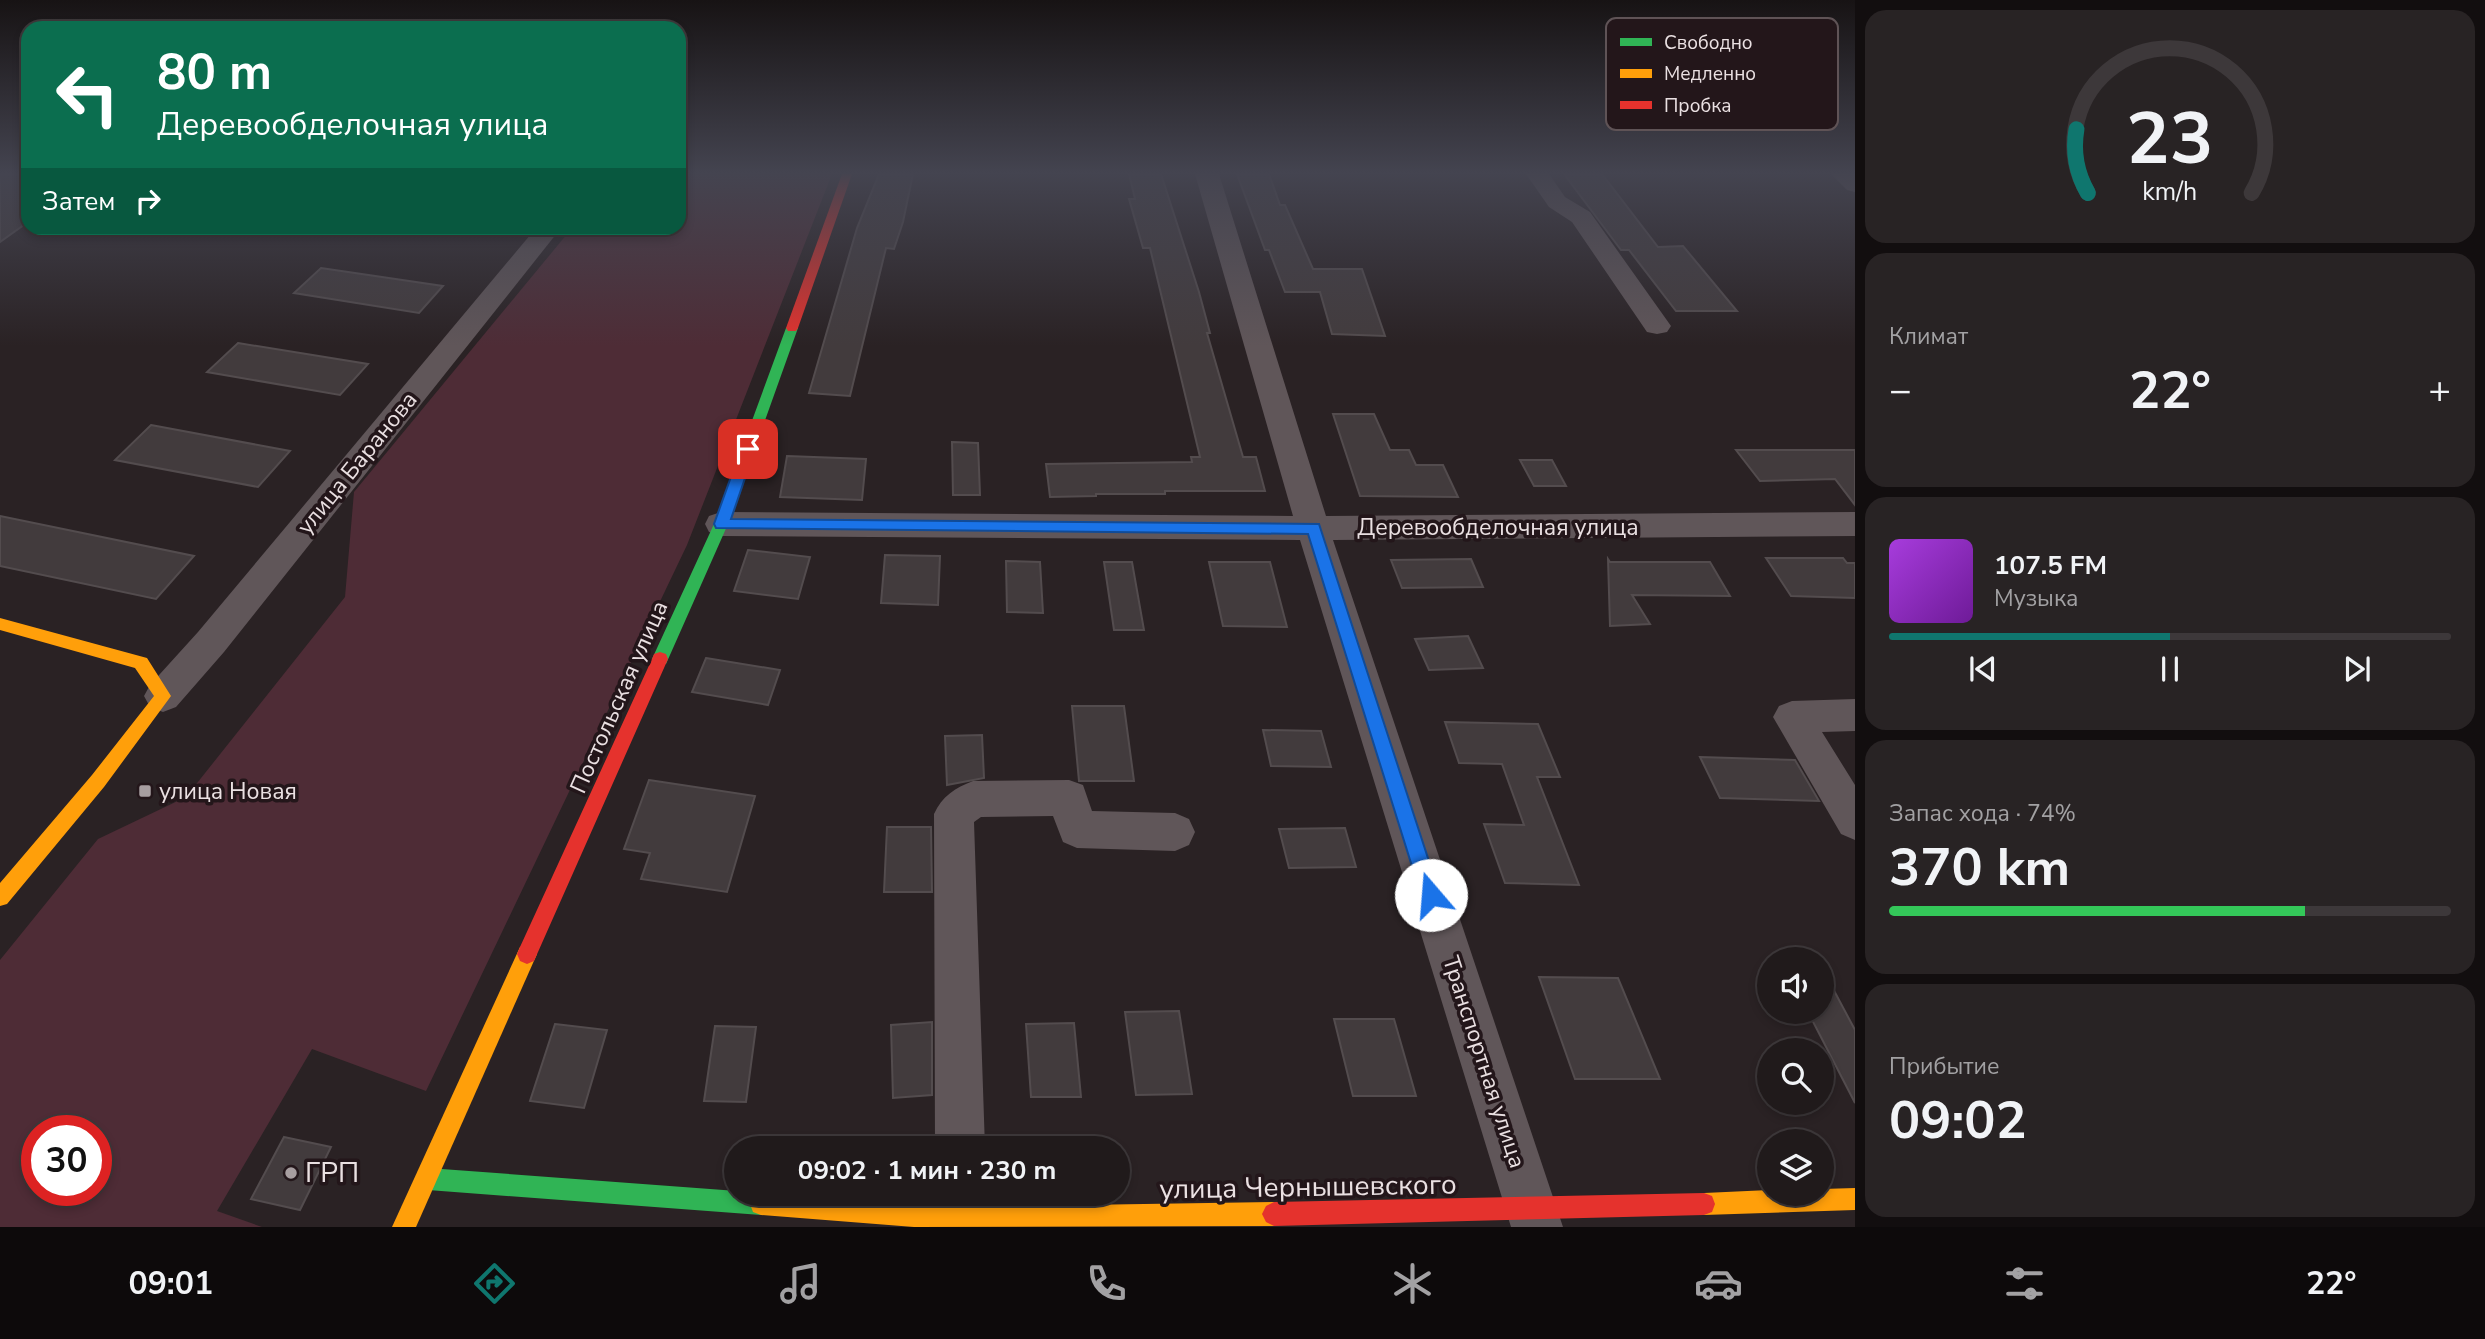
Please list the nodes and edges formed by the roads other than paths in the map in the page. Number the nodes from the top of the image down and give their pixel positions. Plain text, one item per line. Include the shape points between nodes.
1 (826, 231) edge
2 (1223, 231) edge
3 (1591, 231) edge
4 (543, 235) edge
5 (1657, 326) dead end
6 (721, 524) junction
7 (1855, 524) edge
8 (1313, 528) junction
9 (0, 624) edge
10 (163, 696) junction
11 (1855, 715) edge
12 (1855, 821) edge
13 (1175, 832) dead end
14 (0, 897) edge
15 (960, 1136) edge
16 (428, 1179) junction
17 (724, 1194) edge
18 (1855, 1199) edge
19 (961, 1206) edge
20 (1534, 1218) edge
21 (404, 1227) edge

1 - 6 street, Постольская улица
2 - 8 street, Транспортная улица
3 - 5 street
4 - 10 street, улица Баранова
6 - 8 street, Деревообделочная улица
6 - 16 street, Постольская улица
7 - 8 street, Деревообделочная улица
8 - 20 street, Транспортная улица
9 - 10 street via 141,663
10 - 14 street
11 - 12 street via 1792,718
13 - 15 street via 1077,829 1069,798 973,799 954,814
16 - 17 street, улица Чернышевского
16 - 21 street, Постольская улица
18 - 20 street, улица Чернышевского
19 - 20 street, улица Чернышевского

